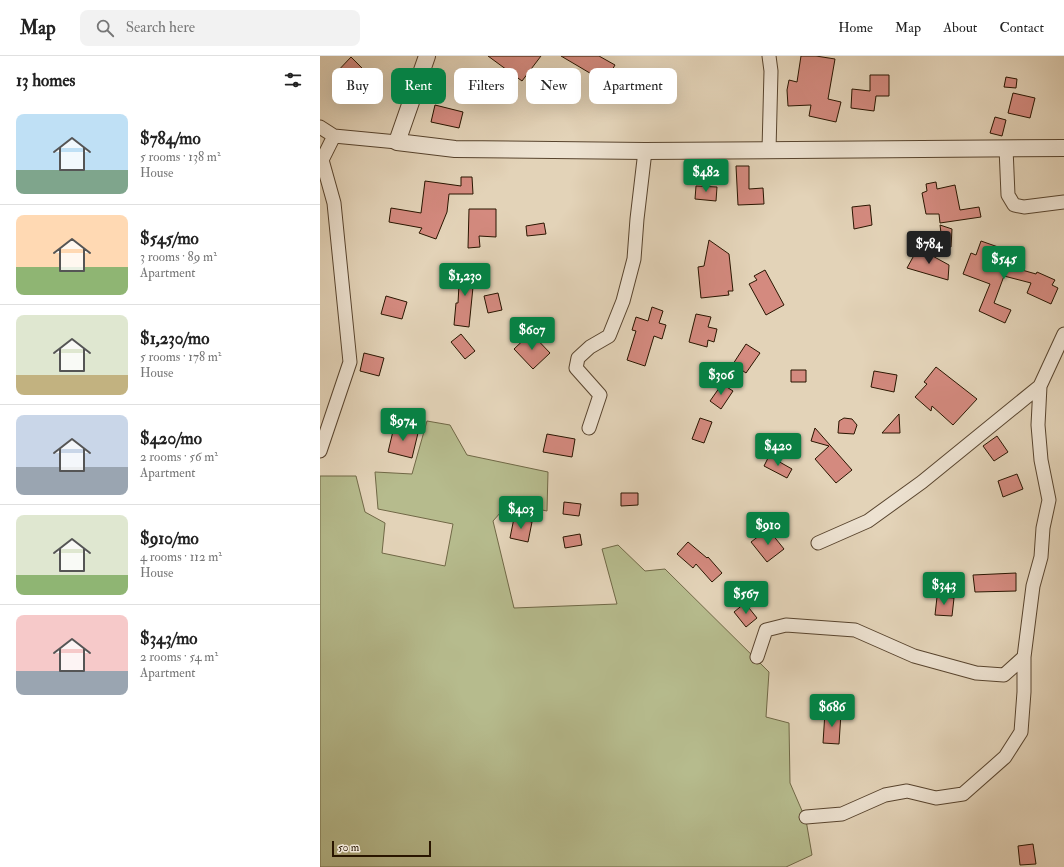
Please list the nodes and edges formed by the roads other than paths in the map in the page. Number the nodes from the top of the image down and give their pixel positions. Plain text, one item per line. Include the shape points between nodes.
1 (427, 56) edge
2 (769, 56) edge
3 (320, 127) edge
4 (334, 136) junction
5 (397, 142) junction
6 (1006, 148) junction
7 (1064, 148) edge
8 (769, 150) junction
9 (645, 151) junction
10 (321, 162) edge
11 (1064, 202) edge
12 (1064, 334) edge
13 (1040, 386) junction
14 (589, 428) dead end
15 (320, 451) edge
16 (818, 543) dead end
17 (757, 657) dead end
18 (1024, 657) junction
19 (806, 816) dead end

1 - 5 street
2 - 8 street
3 - 4 street
4 - 5 street
4 - 10 street
5 - 9 street via 455,149
6 - 7 street
6 - 8 street
6 - 11 street via 1008,195 1014,206
8 - 9 street
9 - 14 street via 634,259 623,301 609,336 590,347 578,358 576,368 600,395
10 - 15 street via 334,203 350,362
12 - 13 street
13 - 16 street via 922,482 868,521
13 - 18 street via 1038,425 1041,460 1049,500 1043,528 1041,557 1033,586
17 - 18 street via 766,630 786,625 856,630 914,656 976,673 1004,675
18 - 19 street via 1021,732 1005,757 963,794 936,798 907,791 885,795 842,814

